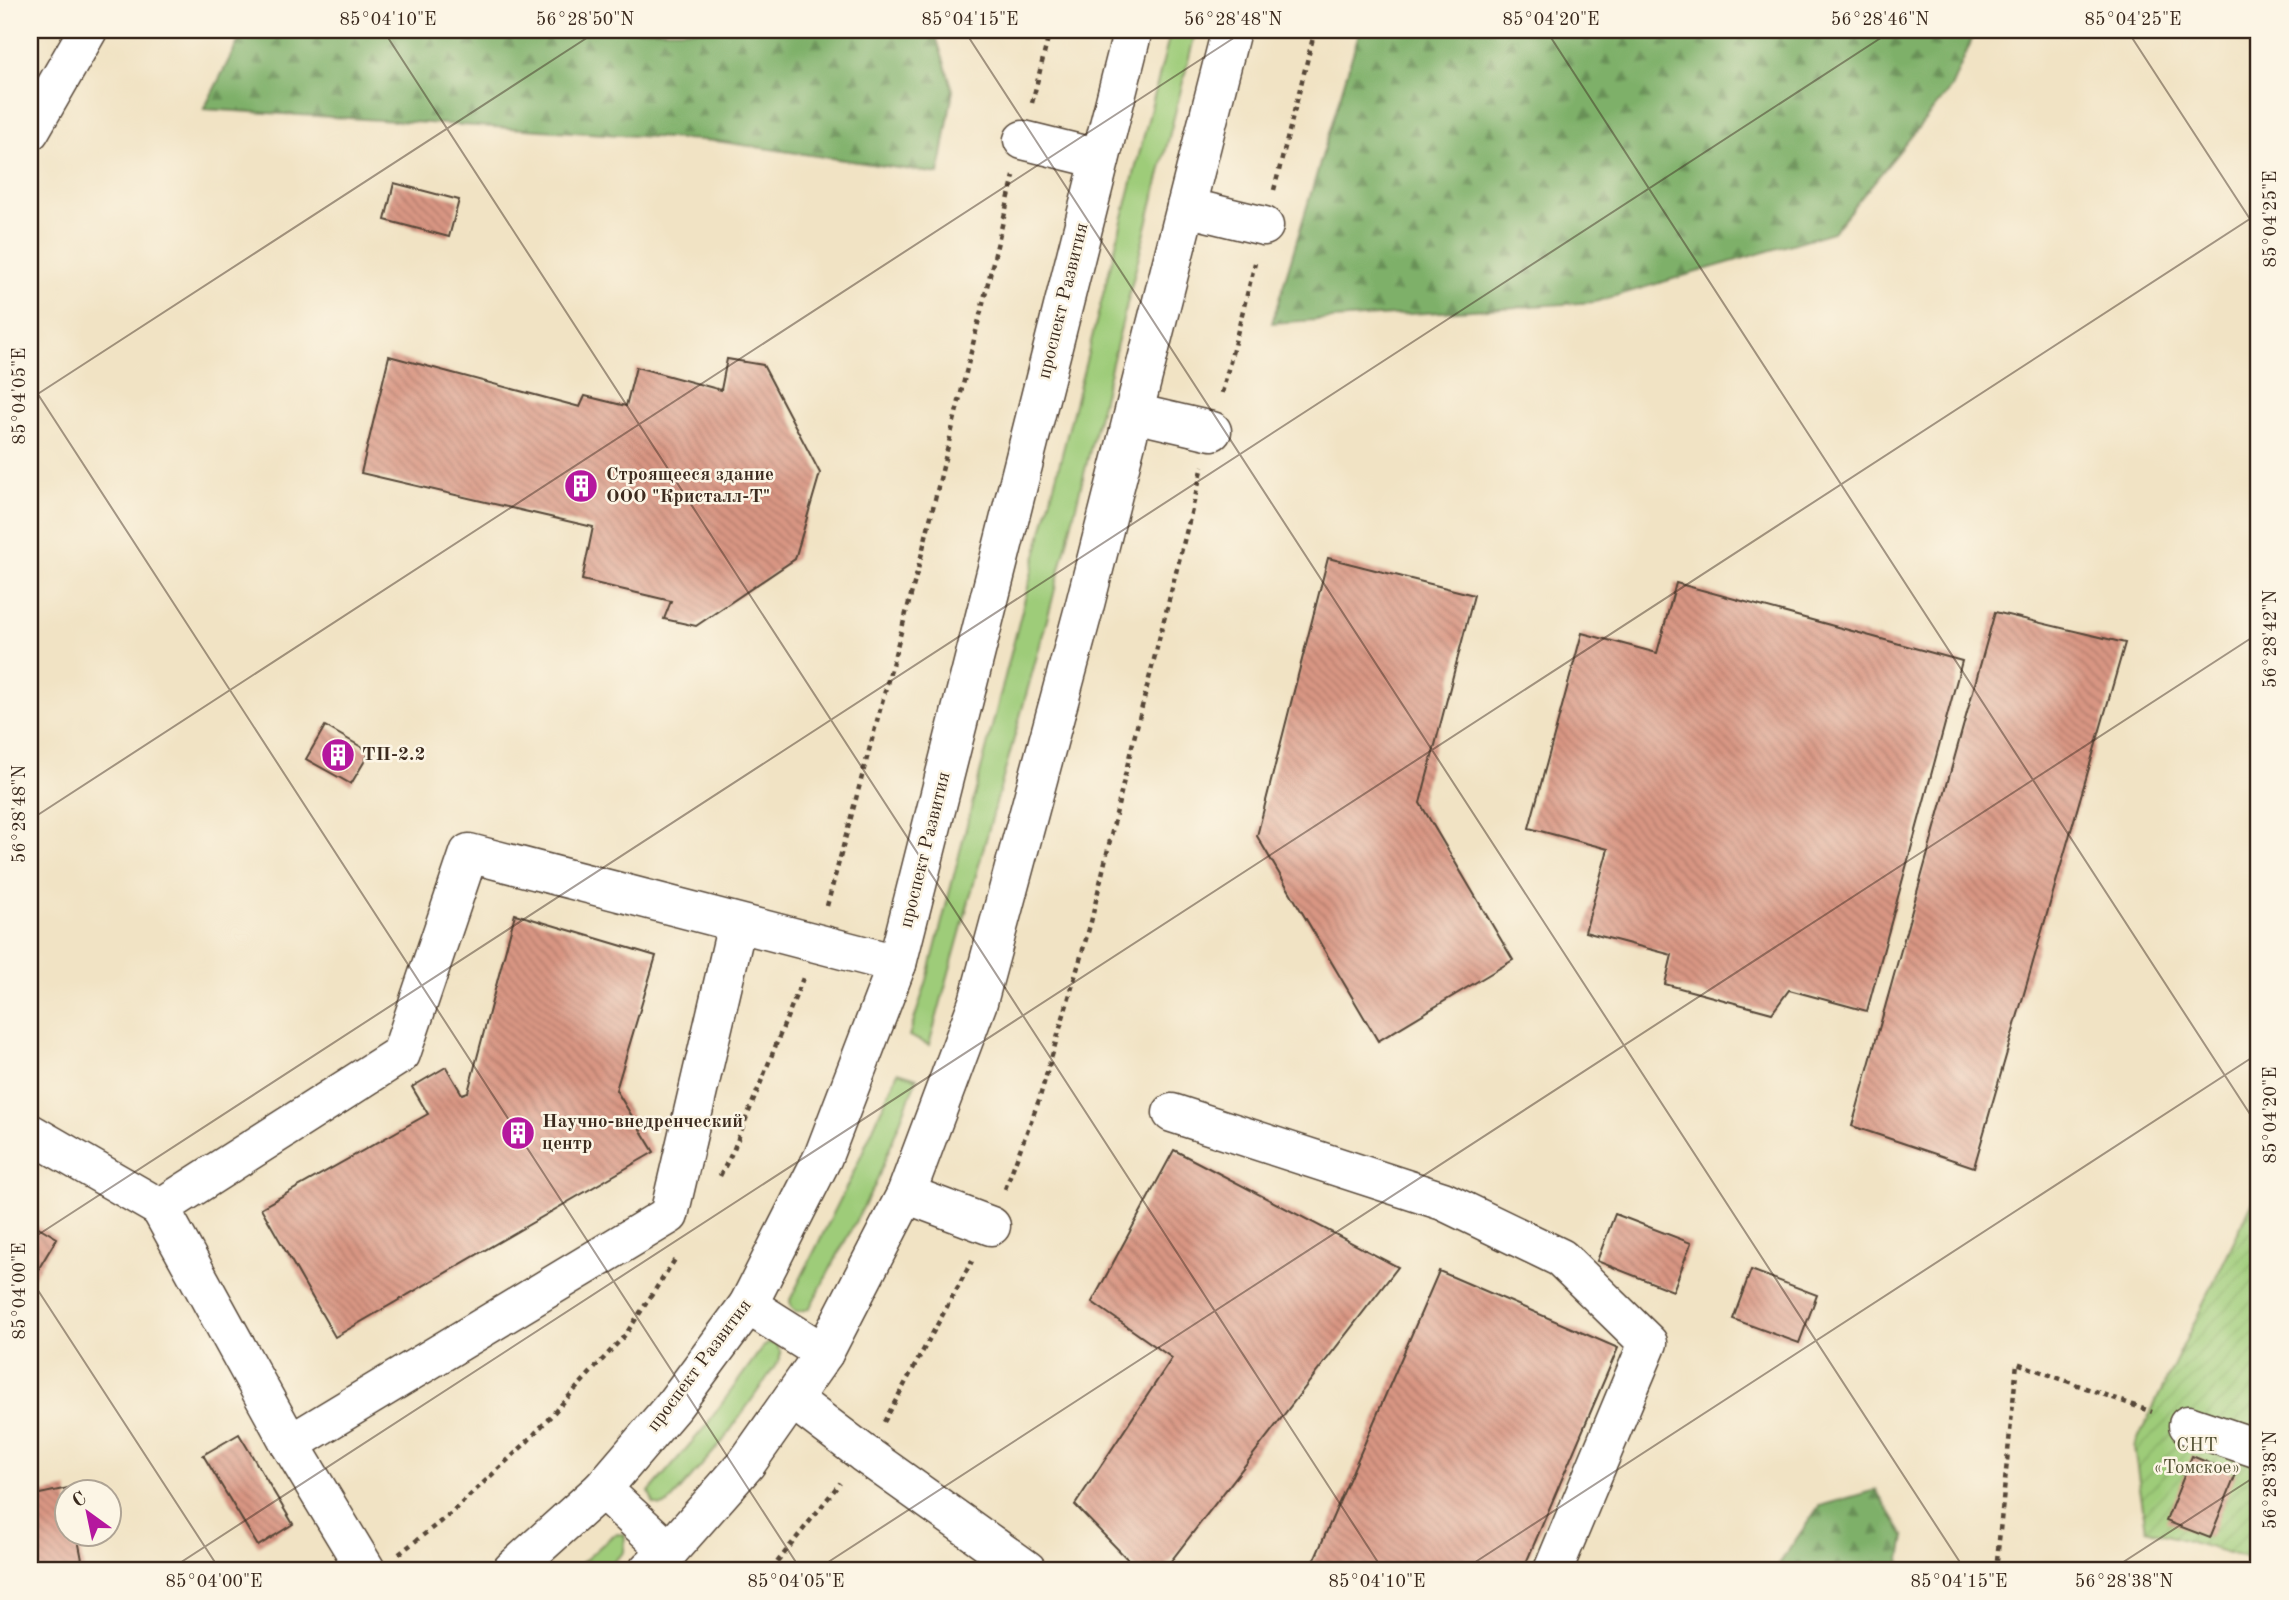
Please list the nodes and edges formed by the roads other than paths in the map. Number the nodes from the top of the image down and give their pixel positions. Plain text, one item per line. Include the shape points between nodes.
1 (88, 30) edge
2 (1133, 30) edge
3 (1231, 30) edge
4 (30, 131) edge
5 (1023, 140) road end
6 (1100, 159) junction
7 (1186, 206) junction
8 (1264, 226) road end
9 (1134, 413) junction
10 (1212, 431) road end
11 (737, 924) junction
12 (897, 964) junction
13 (1172, 1113) dead end
14 (30, 1133) edge
15 (905, 1194) junction
16 (160, 1208) junction
17 (991, 1226) road end
18 (748, 1305) junction
19 (824, 1353) junction
20 (792, 1399) junction
21 (2188, 1425) road end
22 (289, 1444) junction
23 (2259, 1449) edge
24 (602, 1489) junction
25 (659, 1561) edge
26 (378, 1566) edge
27 (512, 1570) edge
28 (1027, 1570) edge
29 (1553, 1570) edge

1 - 4 street
2 - 6 street, проспект Развития
3 - 7 street
5 - 6 street
6 - 12 street, проспект Развития
7 - 8 street
7 - 9 street
9 - 10 street
9 - 15 street via 978,1002
11 - 12 street
11 - 16 street via 469,852 401,1054
11 - 22 street via 668,1214
12 - 18 street, проспект Развития via 823,1157
13 - 29 street via 1443,1201 1561,1258 1648,1343
14 - 16 street
15 - 17 street
15 - 19 street
16 - 22 street
18 - 19 street
18 - 24 street, проспект Развития via 674,1405
19 - 20 street
20 - 25 street via 746,1464
20 - 28 street
21 - 23 street
22 - 26 street
24 - 25 street
24 - 27 street, проспект Развития

